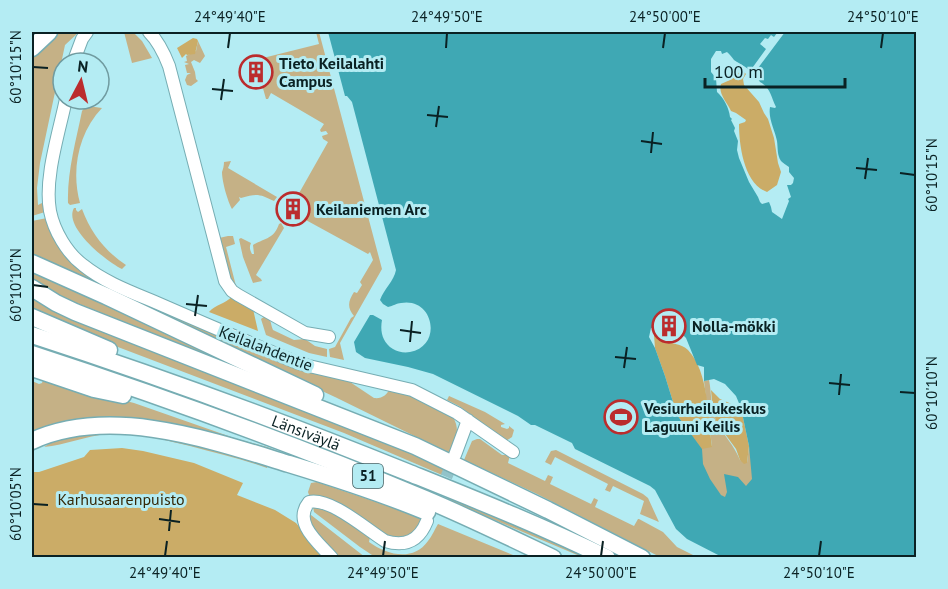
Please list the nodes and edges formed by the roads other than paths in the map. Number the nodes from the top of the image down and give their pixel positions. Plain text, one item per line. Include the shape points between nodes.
1 (87, 32) edge
2 (149, 32) edge
3 (78, 51) edge
4 (63, 111) edge
5 (32, 263) edge
6 (32, 288) edge
7 (32, 317) edge
8 (32, 335) edge
9 (329, 337) dead end
10 (32, 354) edge
11 (32, 368) edge
12 (194, 390) junction
13 (183, 406) junction
14 (468, 420) junction
15 (37, 438) edge
16 (415, 446) junction
17 (513, 452) dead end
18 (455, 455) tunnel mouth
19 (427, 521) tunnel mouth
20 (551, 556) edge
21 (332, 558) edge
22 (607, 558) edge
23 (642, 558) edge

1 - 3 street
2 - 9 street via 164,51 225,281 237,295 305,333
4 - 14 street, Keilalahdentie via 48,199 58,232 81,264 129,291 285,358 412,390
5 - 16 highway
6 - 16 highway via 56,303 138,337
7 - 12 highway via 163,372
8 - 12 highway, Länsiväylä / 51
10 - 13 highway, Länsiväylä / 51
11 - 13 highway via 94,389
12 - 22 highway, Länsiväylä / 51 via 458,492
13 - 20 highway, Länsiväylä / 51 via 412,494
14 - 17 street, Keilalahdentie
14 - 18 street
15 - 20 highway via 73,428 109,425 136,426 200,439 336,479
16 - 23 highway
19 - 21 street via 413,540 393,544 330,504 309,502 303,519 311,535

